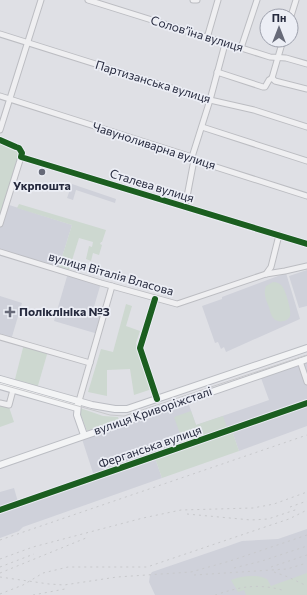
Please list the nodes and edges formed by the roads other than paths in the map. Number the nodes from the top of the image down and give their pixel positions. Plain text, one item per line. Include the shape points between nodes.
1 (41, 0) edge
2 (88, 0) edge
3 (193, 0) edge
4 (197, 0) edge
5 (218, 0) edge
6 (257, 0) edge
7 (0, 34) edge
8 (207, 38) junction
9 (27, 43) junction
10 (225, 44) junction
11 (241, 48) junction
12 (281, 48) edge
13 (278, 58) junction
14 (307, 64) edge
15 (217, 72) junction
16 (272, 78) junction
17 (307, 89) edge
18 (0, 96) edge
19 (9, 99) junction
20 (210, 100) junction
21 (202, 127) junction
22 (307, 127) edge
23 (0, 130) edge
24 (0, 140) edge
25 (21, 157) junction
26 (193, 159) junction
27 (307, 160) edge
28 (307, 196) edge
29 (185, 207) junction
30 (0, 224) edge
31 (279, 235) junction
32 (307, 244) edge
33 (0, 252) edge
34 (307, 266) edge
35 (266, 274) junction
36 (112, 286) junction
37 (0, 337) edge
38 (307, 348) edge
39 (307, 359) edge
40 (300, 361) junction
41 (90, 362) junction
42 (0, 379) edge
43 (307, 382) edge
44 (0, 386) edge
45 (13, 390) junction
46 (79, 401) junction
47 (0, 403) edge
48 (307, 403) edge
49 (77, 408) junction
50 (84, 435) junction
51 (0, 465) edge
52 (0, 510) edge

1 - 9 street
2 - 8 street, Соловʼїна вулиця
3 - 4 street
5 - 8 street
6 - 11 street
7 - 9 street, Партизанська вулиця
8 - 10 street, Соловʼїна вулиця
9 - 19 street
9 - 20 street, Партизанська вулиця
10 - 11 street, Соловʼїна вулиця
10 - 15 street
11 - 13 street, Соловʼїна вулиця
12 - 13 street
13 - 14 street, Соловʼїна вулиця
13 - 16 street
15 - 16 street via 264,87
15 - 20 street
16 - 17 street
18 - 19 street, Чавуноливарна вулиця
19 - 23 street
19 - 26 street, Чавуноливарна вулиця
20 - 21 street
20 - 22 street, Партизанська вулиця via 254,110
21 - 26 street
21 - 27 street
24 - 25 street via 19,148
25 - 29 street, Сталева вулиця
25 - 30 street
26 - 28 street, Чавуноливарна вулиця
26 - 29 street
29 - 31 street, Сталева вулиця
31 - 32 street, Сталева вулиця
31 - 35 street via 271,267
33 - 36 street, вулиця Віталія Власова
34 - 35 street, вулиця Віталія Власова
35 - 36 street, вулиця Віталія Власова via 177,304
36 - 41 street
37 - 41 street
38 - 46 main road, вулиця Криворіжсталі via 127,409 108,408
39 - 40 main road, вулиця Криворіжсталі
40 - 43 street
40 - 50 main road, вулиця Криворіжсталі
41 - 46 street
42 - 46 main road, вулиця Криворіжсталі
44 - 45 main road
45 - 47 street via 9,405
45 - 49 main road
46 - 49 main road
48 - 52 street, Ферганська вулиця
49 - 50 main road
50 - 51 main road, вулиця Криворіжсталі

